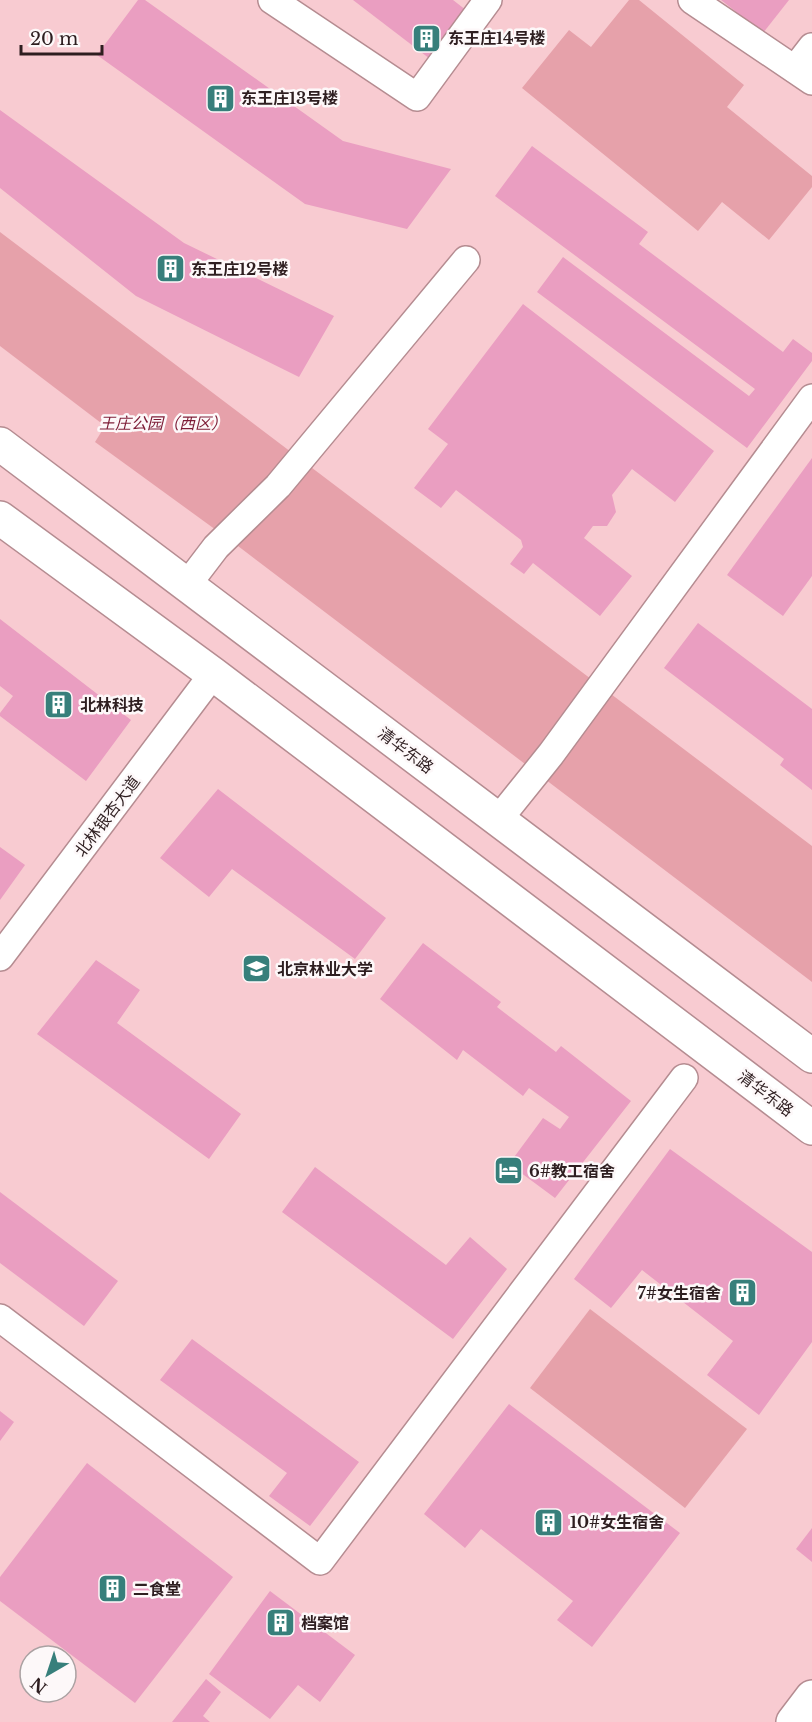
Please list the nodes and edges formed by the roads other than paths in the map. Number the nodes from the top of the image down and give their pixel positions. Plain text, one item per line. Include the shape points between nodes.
1 (272, 0) edge
2 (488, 0) edge
3 (692, 0) edge
4 (812, 47) edge
5 (803, 75) edge
6 (466, 260) dead end
7 (812, 398) edge
8 (0, 444) edge
9 (0, 518) edge
10 (187, 585) junction
11 (213, 674) junction
12 (498, 820) junction
13 (0, 957) edge
14 (812, 1056) edge
15 (684, 1078) dead end
16 (812, 1128) edge
17 (0, 1318) edge
18 (812, 1697) edge
19 (793, 1722) edge

1 - 2 street via 417,97
3 - 5 street
4 - 5 street
6 - 10 street via 279,486 216,547
7 - 12 street via 551,754
8 - 10 main road, 清华东路
9 - 11 main road, 清华东路
10 - 12 main road, 清华东路
11 - 13 street, 北林银杏大道
11 - 16 main road, 清华东路
12 - 14 main road, 清华东路
15 - 17 street via 320,1561
18 - 19 main road

